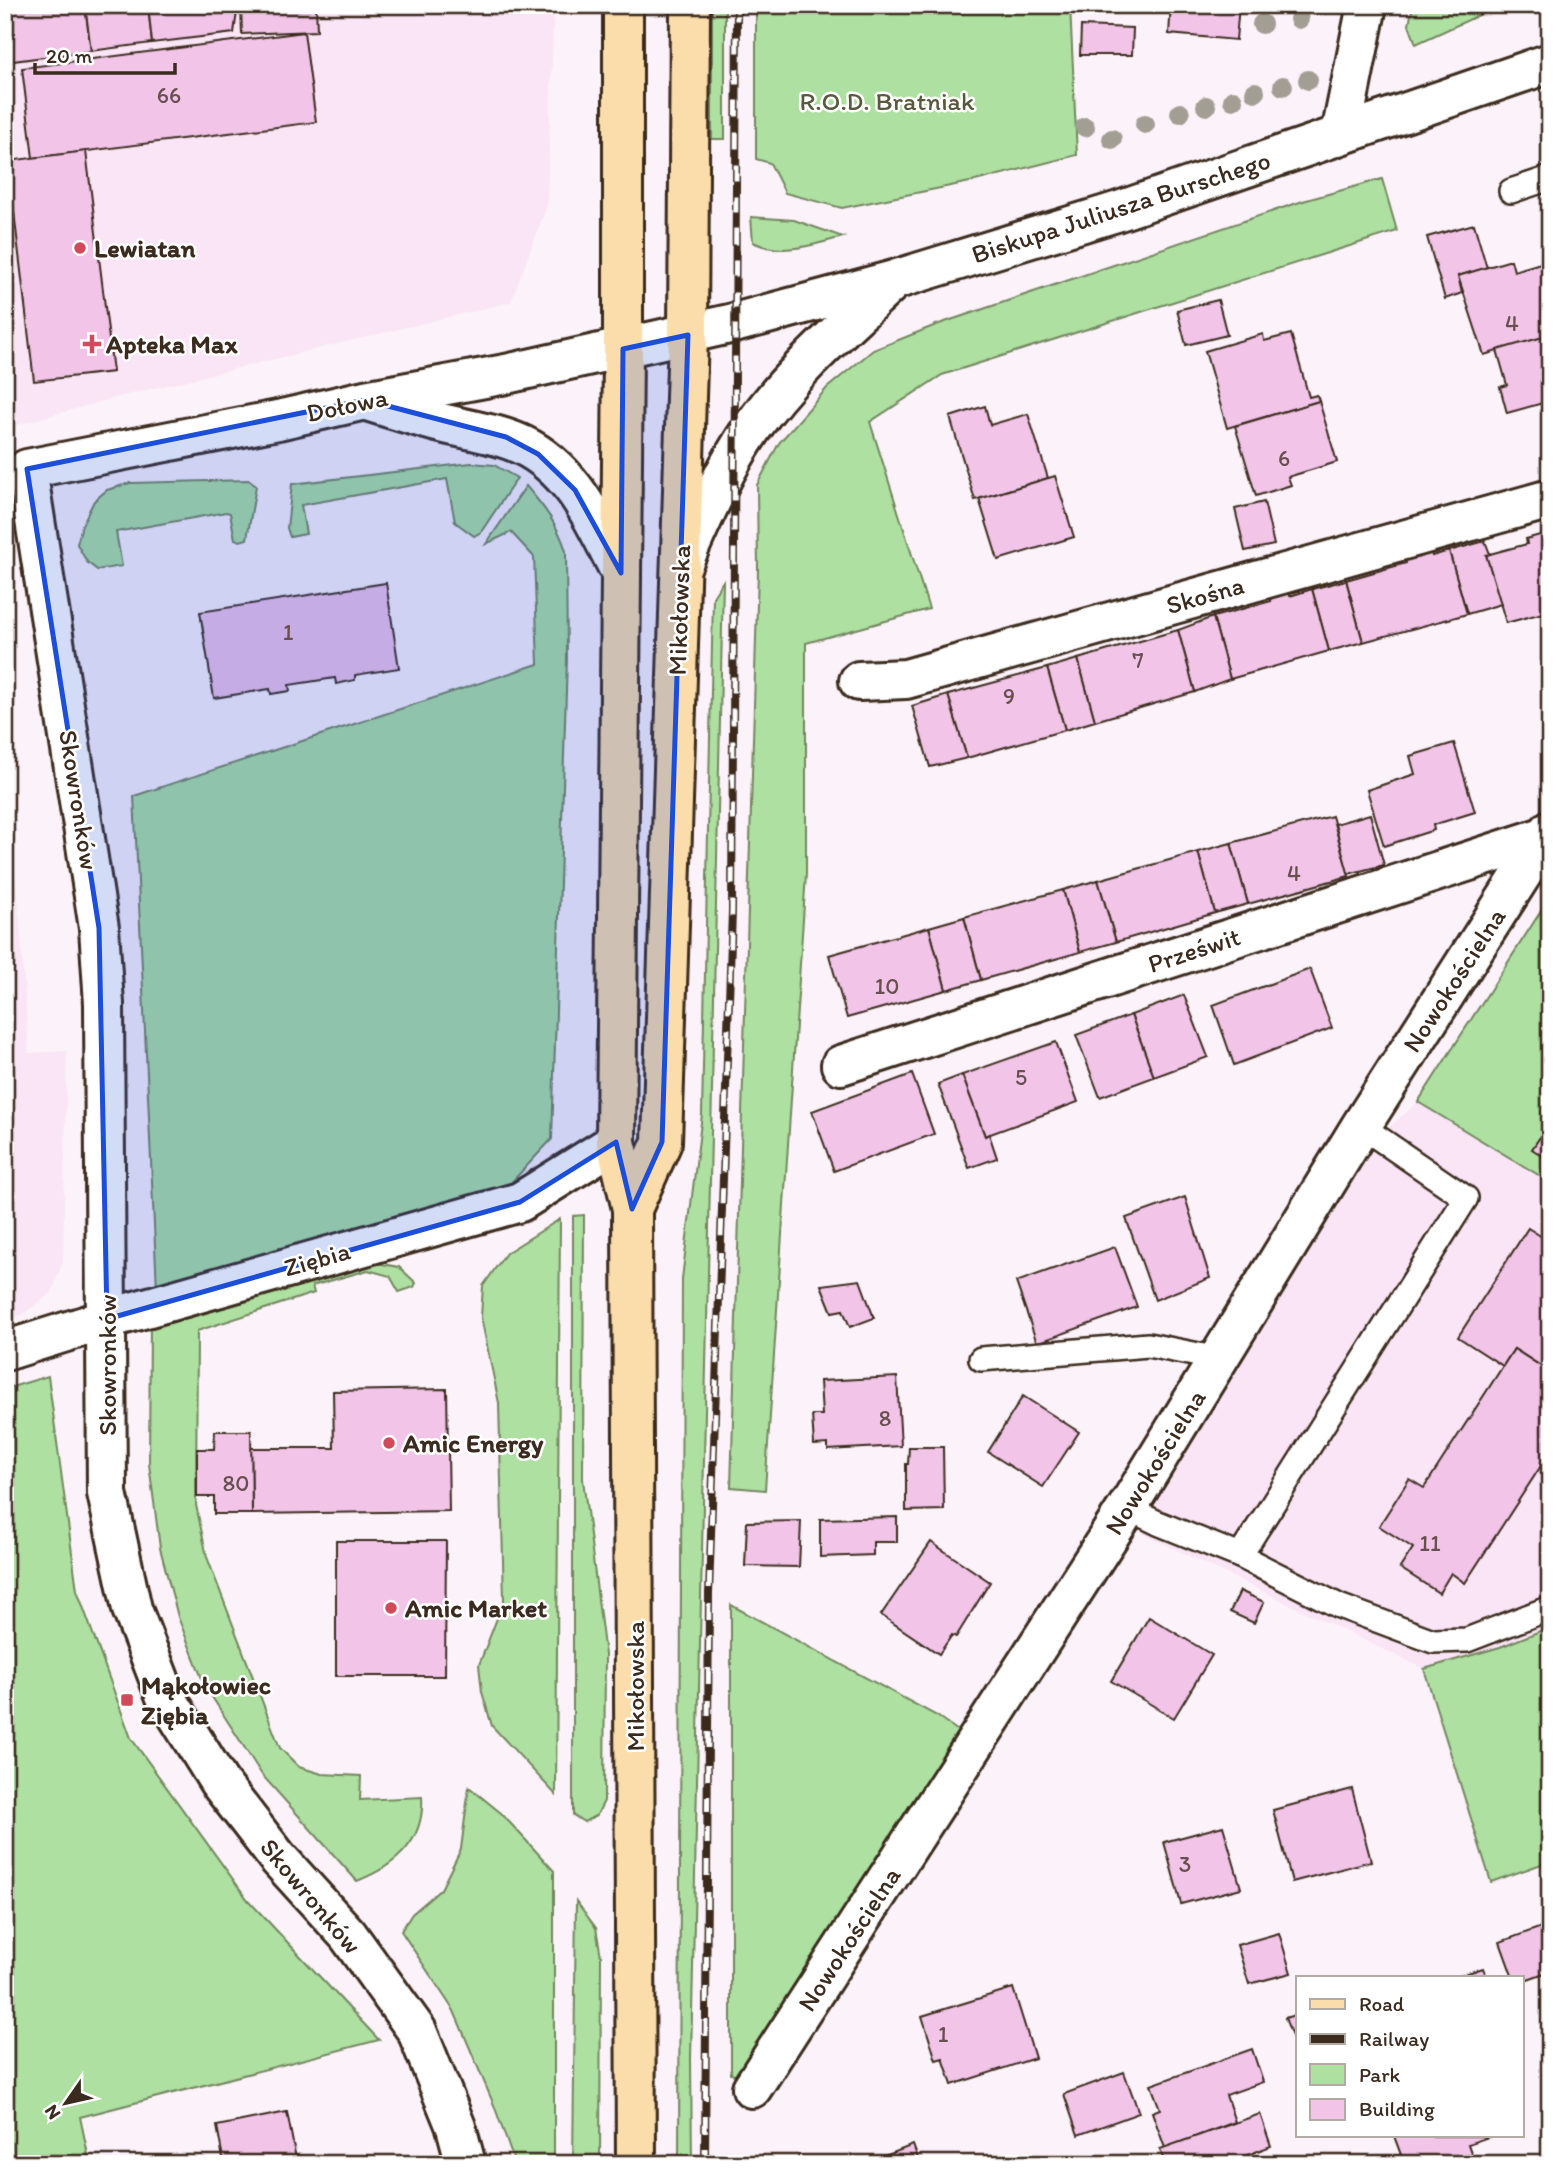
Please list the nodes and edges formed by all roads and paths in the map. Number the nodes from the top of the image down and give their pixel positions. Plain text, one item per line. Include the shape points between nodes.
1 (623, 5) edge
2 (690, 5) edge
3 (1367, 5) edge
4 (1550, 63) edge
5 (1340, 134) junction
6 (1550, 178) edge
7 (1511, 191) dead end
8 (894, 280) junction
9 (688, 335) junction
10 (623, 349) junction
11 (365, 400) junction
12 (16, 471) edge
13 (1550, 499) edge
14 (681, 567) junction
15 (621, 573) junction
16 (859, 681) dead end
17 (1548, 833) edge
18 (841, 1065) dead end
19 (1361, 1126) junction
20 (616, 1142) junction
21 (632, 1209) junction
22 (107, 1319) junction
23 (5, 1351) edge
24 (981, 1359) dead end
25 (1219, 1359) junction
26 (1128, 1508) junction
27 (1240, 1556) junction
28 (1550, 1608) edge
29 (752, 2088) dead end
30 (466, 2164) edge
31 (636, 2164) edge

1 - 10 main road, Mikołowska
2 - 9 main road, Mikołowska
3 - 5 street
4 - 5 street, Biskupa Juliusza Burschego
5 - 8 street, Biskupa Juliusza Burschego via 1116,212
6 - 7 lane
8 - 9 street, Biskupa Juliusza Burschego
8 - 14 street via 784,388 751,429
9 - 10 street, Dołowa
9 - 14 main road, Mikołowska
10 - 11 street, Dołowa
10 - 15 main road, Mikołowska
11 - 12 street, Dołowa
11 - 15 street via 506,437 538,454 575,490
12 - 22 street, Skowronków via 99,929
13 - 16 street, Skośna via 906,679
14 - 21 main road, Mikołowska via 662,1142
15 - 20 main road, Mikołowska
17 - 18 street, Prześwit
17 - 19 street, Nowokościelna
19 - 25 street, Nowokościelna
19 - 27 lane via 1466,1198
20 - 21 main road, Mikołowska
20 - 22 street, Ziębia via 520,1202
21 - 31 main road, Mikołowska
22 - 23 street, Ziębia
22 - 30 street, Skowronków via 107,1493 132,1609 166,1698 219,1782 276,1857 348,1935 417,2031
24 - 25 lane via 1148,1345
25 - 26 street, Nowokościelna
26 - 27 lane
26 - 29 street, Nowokościelna
27 - 28 lane via 1339,1606 1433,1641 1467,1640

